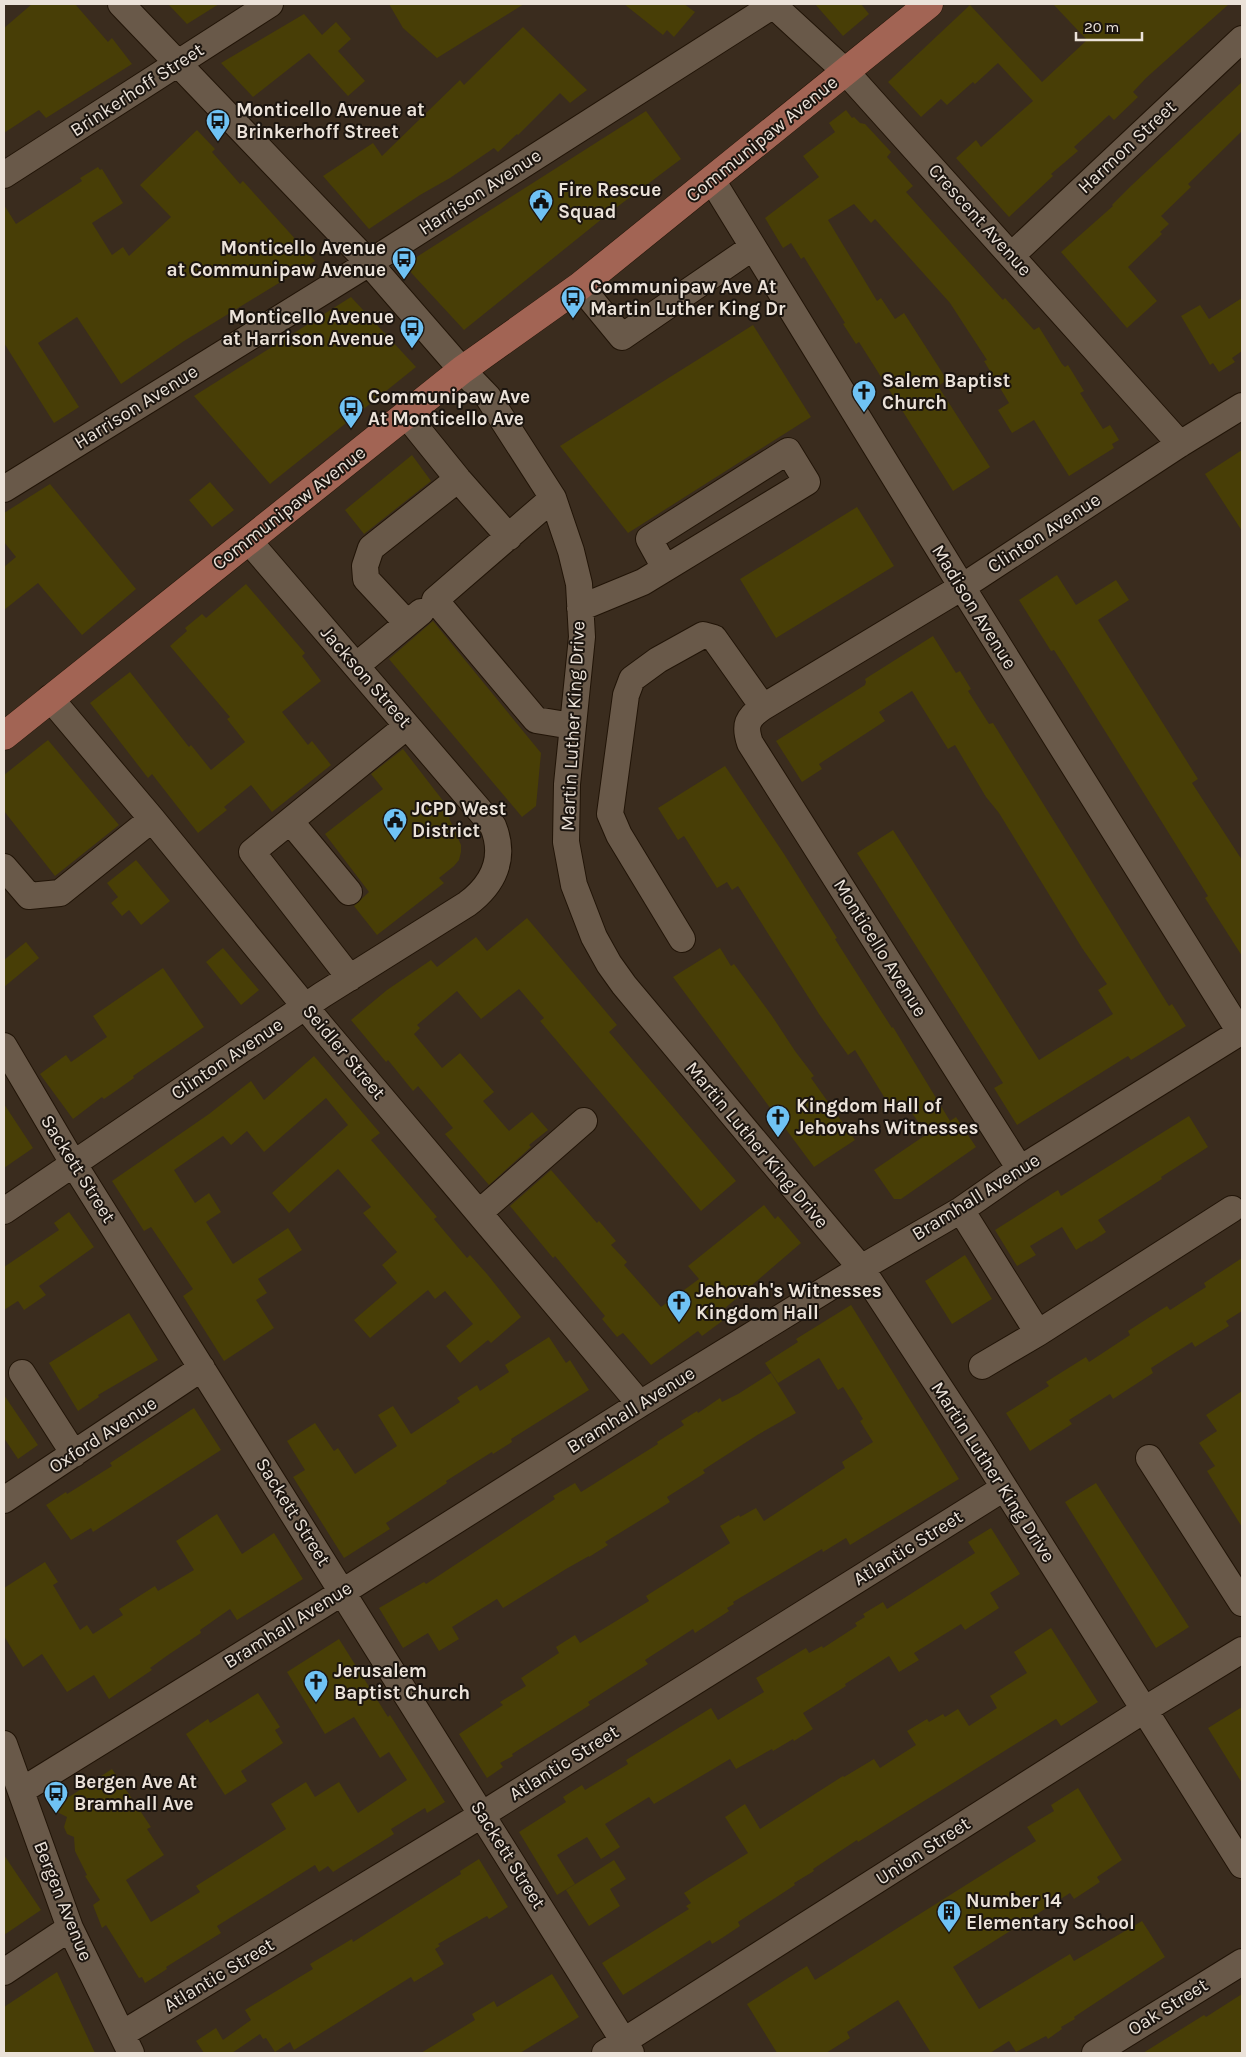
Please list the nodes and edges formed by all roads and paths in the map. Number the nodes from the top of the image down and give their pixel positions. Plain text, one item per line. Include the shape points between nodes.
1 (121, 4) edge
2 (270, 4) edge
3 (774, 4) edge
4 (929, 4) edge
5 (1242, 39) edge
6 (178, 64) junction
7 (846, 72) junction
8 (4, 175) edge
9 (712, 180) junction
10 (752, 247) junction
11 (1012, 255) junction
12 (369, 263) junction
13 (580, 286) junction
14 (462, 370) junction
15 (1242, 406) edge
16 (407, 416) junction
17 (1180, 444) junction
18 (458, 479) junction
19 (4, 489) edge
20 (553, 498) junction
21 (509, 537) junction
22 (248, 540) junction
23 (665, 568) junction
24 (962, 587) junction
25 (435, 600) junction
26 (580, 608) junction
27 (407, 623) junction
28 (356, 666) junction
29 (50, 698) junction
30 (755, 716) junction
31 (408, 726) junction
32 (572, 726) junction
33 (4, 736) edge
34 (484, 814) joint
35 (152, 819) junction
36 (290, 821) junction
37 (4, 867) edge
38 (349, 892) dead end
39 (682, 939) dead end
40 (350, 978) junction
41 (305, 1007) junction
42 (1241, 1031) edge
43 (4, 1046) edge
44 (584, 1121) dead end
45 (73, 1163) junction
46 (1020, 1169) junction
47 (1232, 1209) dead end
48 (961, 1210) junction
49 (4, 1211) edge
50 (480, 1212) junction
51 (860, 1268) junction
52 (1038, 1333) junction
53 (982, 1366) dead end
54 (202, 1368) junction
55 (22, 1373) dead end
56 (640, 1404) junction
57 (74, 1454) junction
58 (1149, 1458) dead end
59 (1004, 1488) junction
60 (4, 1500) edge
61 (343, 1592) junction
62 (1242, 1603) edge
63 (1242, 1650) edge
64 (1144, 1710) junction
65 (4, 1744) edge
66 (21, 1791) junction
67 (483, 1814) junction
68 (1242, 1865) edge
69 (70, 1928) junction
70 (1242, 1962) edge
71 (4, 1972) edge
72 (127, 2044) edge
73 (620, 2049) edge
74 (1095, 2053) edge

1 - 6 street
2 - 6 street, Brinkerhoff Street
3 - 7 street, Crescent Avenue
3 - 12 street, Harrison Avenue
4 - 7 main road, Communipaw Avenue
5 - 11 street, Harmon Street
6 - 8 street, Brinkerhoff Street
6 - 12 street
7 - 9 main road, Communipaw Avenue
7 - 11 street, Crescent Avenue
9 - 10 street, Madison Avenue
9 - 13 main road, Communipaw Avenue
10 - 13 street via 622,337
10 - 24 street, Madison Avenue
11 - 17 street, Crescent Avenue
12 - 14 street
12 - 19 street, Harrison Avenue
13 - 14 main road, Communipaw Avenue
14 - 16 main road, Communipaw Avenue
14 - 20 street, Martin Luther King Drive via 488,397
15 - 17 street, Clinton Avenue
16 - 18 street
16 - 22 main road, Communipaw Avenue
17 - 24 street, Clinton Avenue
18 - 21 street
18 - 27 street via 371,548 365,566 366,578
20 - 21 street
20 - 26 street, Martin Luther King Drive via 571,551 579,584
21 - 25 street
22 - 28 street, Jackson Street
22 - 29 main road, Communipaw Avenue
23 - 23 street via 807,482 788,451 649,539
23 - 26 street via 642,582
24 - 30 street, Clinton Avenue
24 - 42 street, Madison Avenue
25 - 27 street
25 - 32 street via 536,720
26 - 32 street, Martin Luther King Drive via 581,653
27 - 28 street
28 - 31 street, Jackson Street
29 - 33 main road, Communipaw Avenue
29 - 35 street, Seidler Street
30 - 39 street via 714,638 704,636 658,660 632,679 626,695 610,814 619,836
30 - 46 street, Monticello Avenue via 746,733 750,743
31 - 34 street, Jackson Street
31 - 36 street
32 - 51 street, Martin Luther King Drive via 566,842 574,885 594,937 624,985
34 - 40 street, Clinton Avenue via 495,832 499,850 491,880 479,895
35 - 37 street via 60,893 29,896
35 - 41 street, Seidler Street
36 - 38 street
36 - 40 street via 252,852
40 - 41 street, Clinton Avenue
41 - 45 street, Clinton Avenue
41 - 50 street, Seidler Street
42 - 46 street, Bramhall Avenue
43 - 45 street, Sackett Street
44 - 50 street
45 - 49 street, Clinton Avenue
45 - 54 street, Sackett Street
46 - 48 street, Bramhall Avenue
47 - 52 street
48 - 51 street, Bramhall Avenue
48 - 52 street
50 - 56 street, Seidler Street
51 - 56 street, Bramhall Avenue
51 - 59 street, Martin Luther King Drive
52 - 53 street
54 - 57 street, Oxford Avenue
54 - 61 street, Sackett Street
55 - 57 street
56 - 61 street, Bramhall Avenue
57 - 60 street, Oxford Avenue
58 - 62 street
59 - 64 street, Martin Luther King Drive
59 - 67 street, Atlantic Street
61 - 66 street, Bramhall Avenue
61 - 67 street, Sackett Street
63 - 64 street, Union Street
64 - 68 street, Martin Luther King Drive
64 - 73 street, Union Street
65 - 66 street, Bergen Avenue
66 - 69 street, Bergen Avenue
67 - 72 street, Atlantic Street
67 - 73 street, Sackett Street
69 - 71 street
69 - 72 street, Bergen Avenue
70 - 74 street, Oak Street

